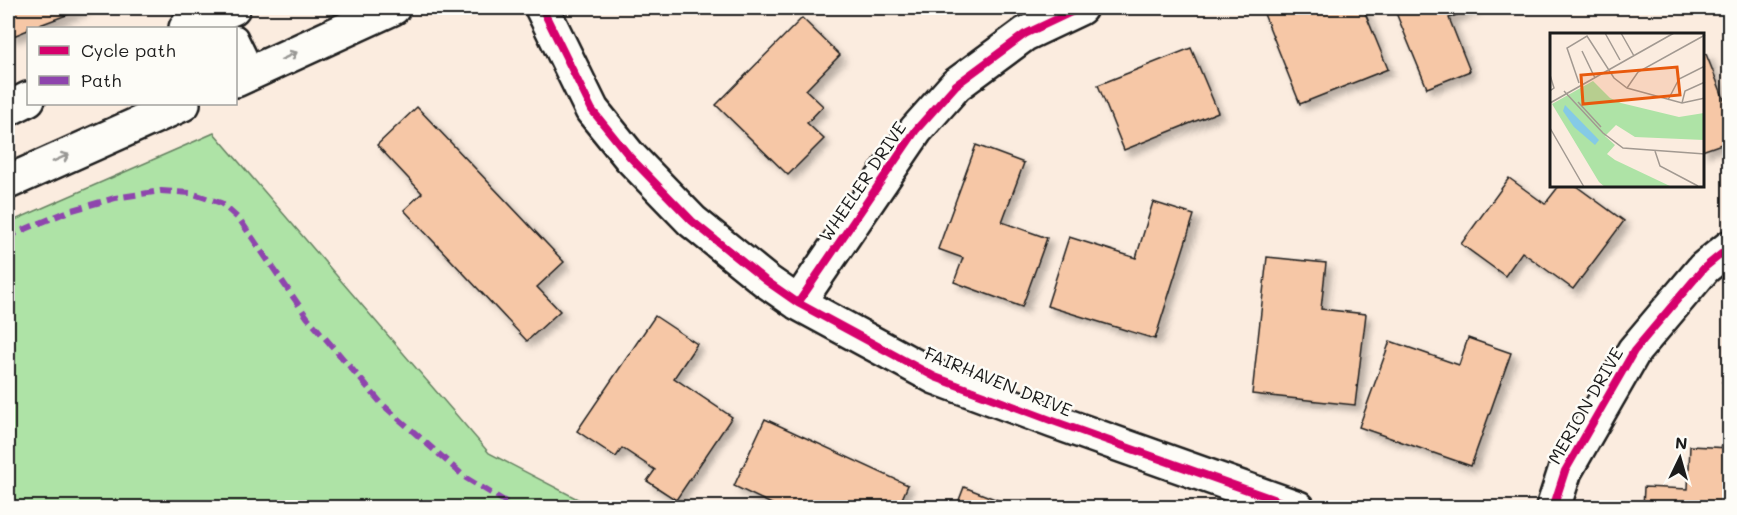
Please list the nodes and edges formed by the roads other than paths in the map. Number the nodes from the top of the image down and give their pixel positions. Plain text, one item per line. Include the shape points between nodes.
1 (393, 8) edge
2 (542, 8) edge
3 (1080, 8) edge
4 (228, 19) edge
5 (191, 27) edge
6 (237, 51) edge
7 (244, 76) edge
8 (27, 100) edge
9 (181, 105) edge
10 (8, 109) edge
11 (8, 182) edge
12 (1730, 247) edge
13 (798, 303) junction
14 (1298, 507) edge
15 (1552, 507) edge

7 -> 1 street
2 - 13 street, FAIRHAVEN DRIVE via 592,110 630,157 692,221
3 - 13 street, WHEELER DRIVE via 1025,34 956,85 916,130
4 - 5 street
6 - 7 lane
8 - 10 street
11 -> 9 street
12 - 15 street, MERION DRIVE via 1704,268 1634,351 1565,471
13 - 14 street, FAIRHAVEN DRIVE via 935,377

